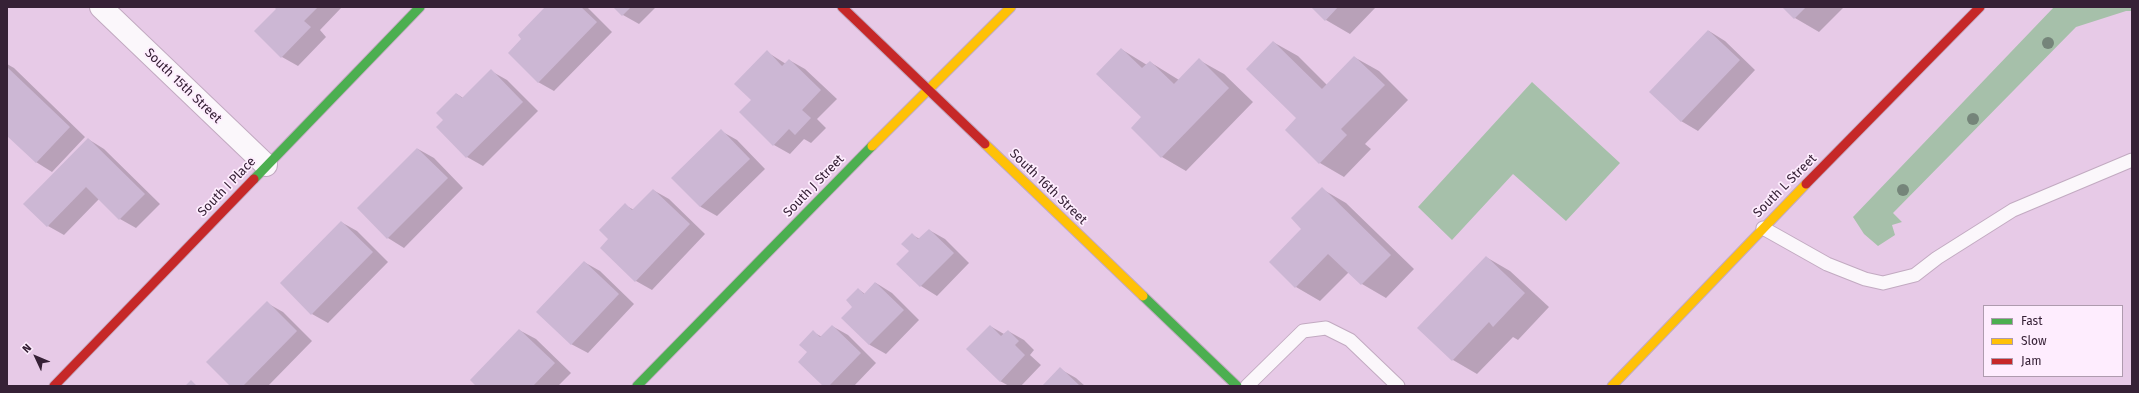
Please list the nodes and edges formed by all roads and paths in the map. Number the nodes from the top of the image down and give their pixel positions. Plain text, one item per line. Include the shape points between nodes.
1 (101, 7) edge
2 (420, 7) edge
3 (842, 7) edge
4 (1011, 7) edge
5 (1980, 7) edge
6 (927, 89) junction
7 (2132, 160) edge
8 (266, 165) junction
9 (1763, 228) junction
10 (54, 386) edge
11 (637, 386) edge
12 (1237, 386) edge
13 (1247, 386) edge
14 (1398, 386) edge
15 (1612, 386) edge

1 - 8 street, South 15th Street
2 - 8 street, South I Place
3 - 6 street, South 16th Street
4 - 6 street, South J Street
5 - 9 street, South L Street
6 - 11 street, South J Street
6 - 12 street, South 16th Street
7 - 9 lane via 2013,210 1937,258 1915,276 1883,283 1827,264
8 - 10 street, South I Place
9 - 15 street, South L Street
13 - 14 lane via 1303,330 1326,328 1350,340

